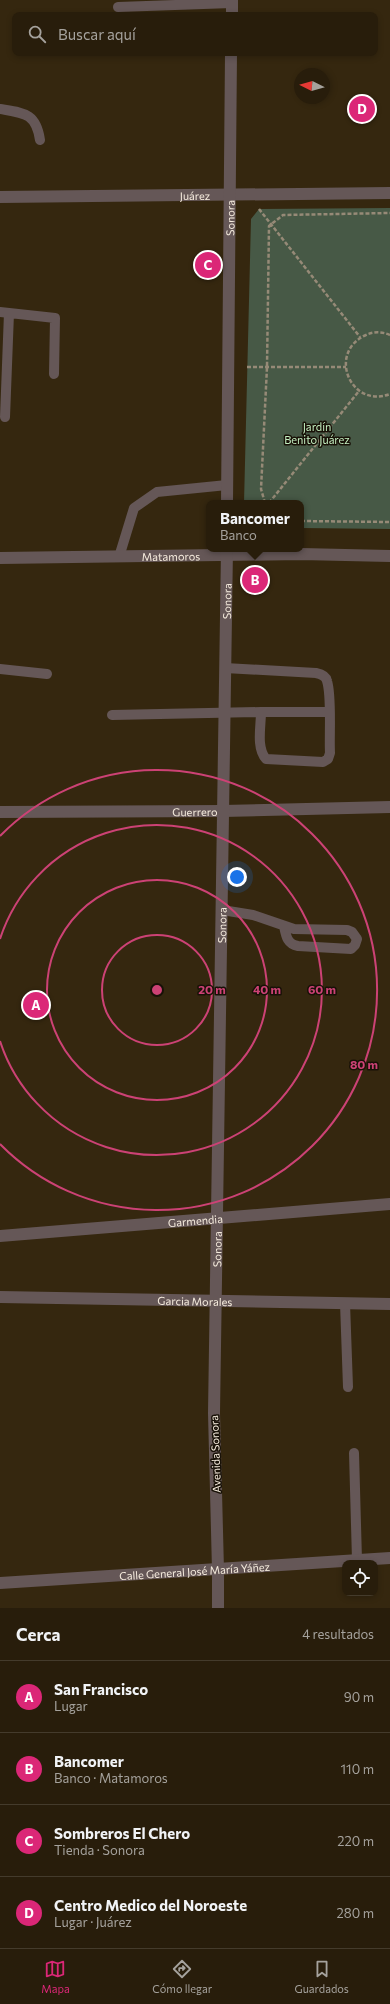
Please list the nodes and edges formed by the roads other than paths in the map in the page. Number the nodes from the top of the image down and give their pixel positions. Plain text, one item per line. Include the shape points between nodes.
1 (232, 6) edge
2 (118, 7) dead end
3 (231, 56) edge
4 (0, 109) edge
5 (40, 140) dead end
6 (390, 193) edge
7 (229, 194) junction
8 (0, 197) edge
9 (4, 313) edge
10 (54, 374) dead end
11 (5, 417) dead end
12 (227, 485) junction
13 (227, 500) edge
14 (227, 552) edge
15 (390, 556) edge
16 (119, 557) junction
17 (0, 558) edge
18 (225, 668) junction
19 (0, 669) edge
20 (47, 674) dead end
21 (261, 712) junction
22 (329, 712) junction
23 (224, 713) junction
24 (112, 715) dead end
25 (390, 807) edge
26 (223, 811) junction
27 (0, 812) edge
28 (222, 910) junction
29 (284, 926) junction
30 (390, 1204) edge
31 (216, 1217) junction
32 (0, 1236) edge
33 (0, 1297) edge
34 (215, 1301) junction
35 (345, 1303) junction
36 (390, 1304) edge
37 (348, 1387) dead end
38 (354, 1453) dead end
39 (390, 1558) edge
40 (357, 1560) joint
41 (342, 1561) edge
42 (218, 1570) junction
43 (0, 1583) edge
44 (218, 1608) edge

1 - 2 lane
3 - 7 street, Sonora
4 - 5 lane via 32,118 38,126
6 - 7 street, Juárez
7 - 8 street, Juárez
7 - 12 street, Sonora
9 - 10 lane via 55,318
9 - 11 lane
12 - 13 street, Sonora
12 - 16 lane via 157,492 134,508
14 - 15 street, Matamoros
14 - 16 street, Matamoros
14 - 18 street, Sonora
16 - 17 street, Matamoros
18 - 22 lane via 323,675 327,681
18 - 23 street, Sonora
19 - 20 lane
21 - 22 lane
21 - 22 lane via 261,747 266,759 323,762 328,759 330,753
21 - 23 lane
23 - 24 lane
23 - 26 street, Sonora
25 - 26 street, Guerrero
26 - 27 street, Guerrero
26 - 28 street, Sonora
28 - 29 lane
28 - 31 street, Sonora
29 - 29 lane via 289,941 298,946 351,948 357,938 347,930 294,929
30 - 31 street, Garmendia
31 - 32 street, Garmendia
31 - 34 street, Sonora
33 - 34 street, Garcia Morales
34 - 35 street, Garcia Morales
34 - 42 street, Avenida Sonora via 214,1413
35 - 36 street, Garcia Morales
35 - 37 lane
38 - 40 lane
39 - 40 street, Calle General José María Yáñez
41 - 42 street, Calle General José María Yáñez
42 - 43 street, Calle General José María Yáñez
42 - 44 street, Avenida Sonora

